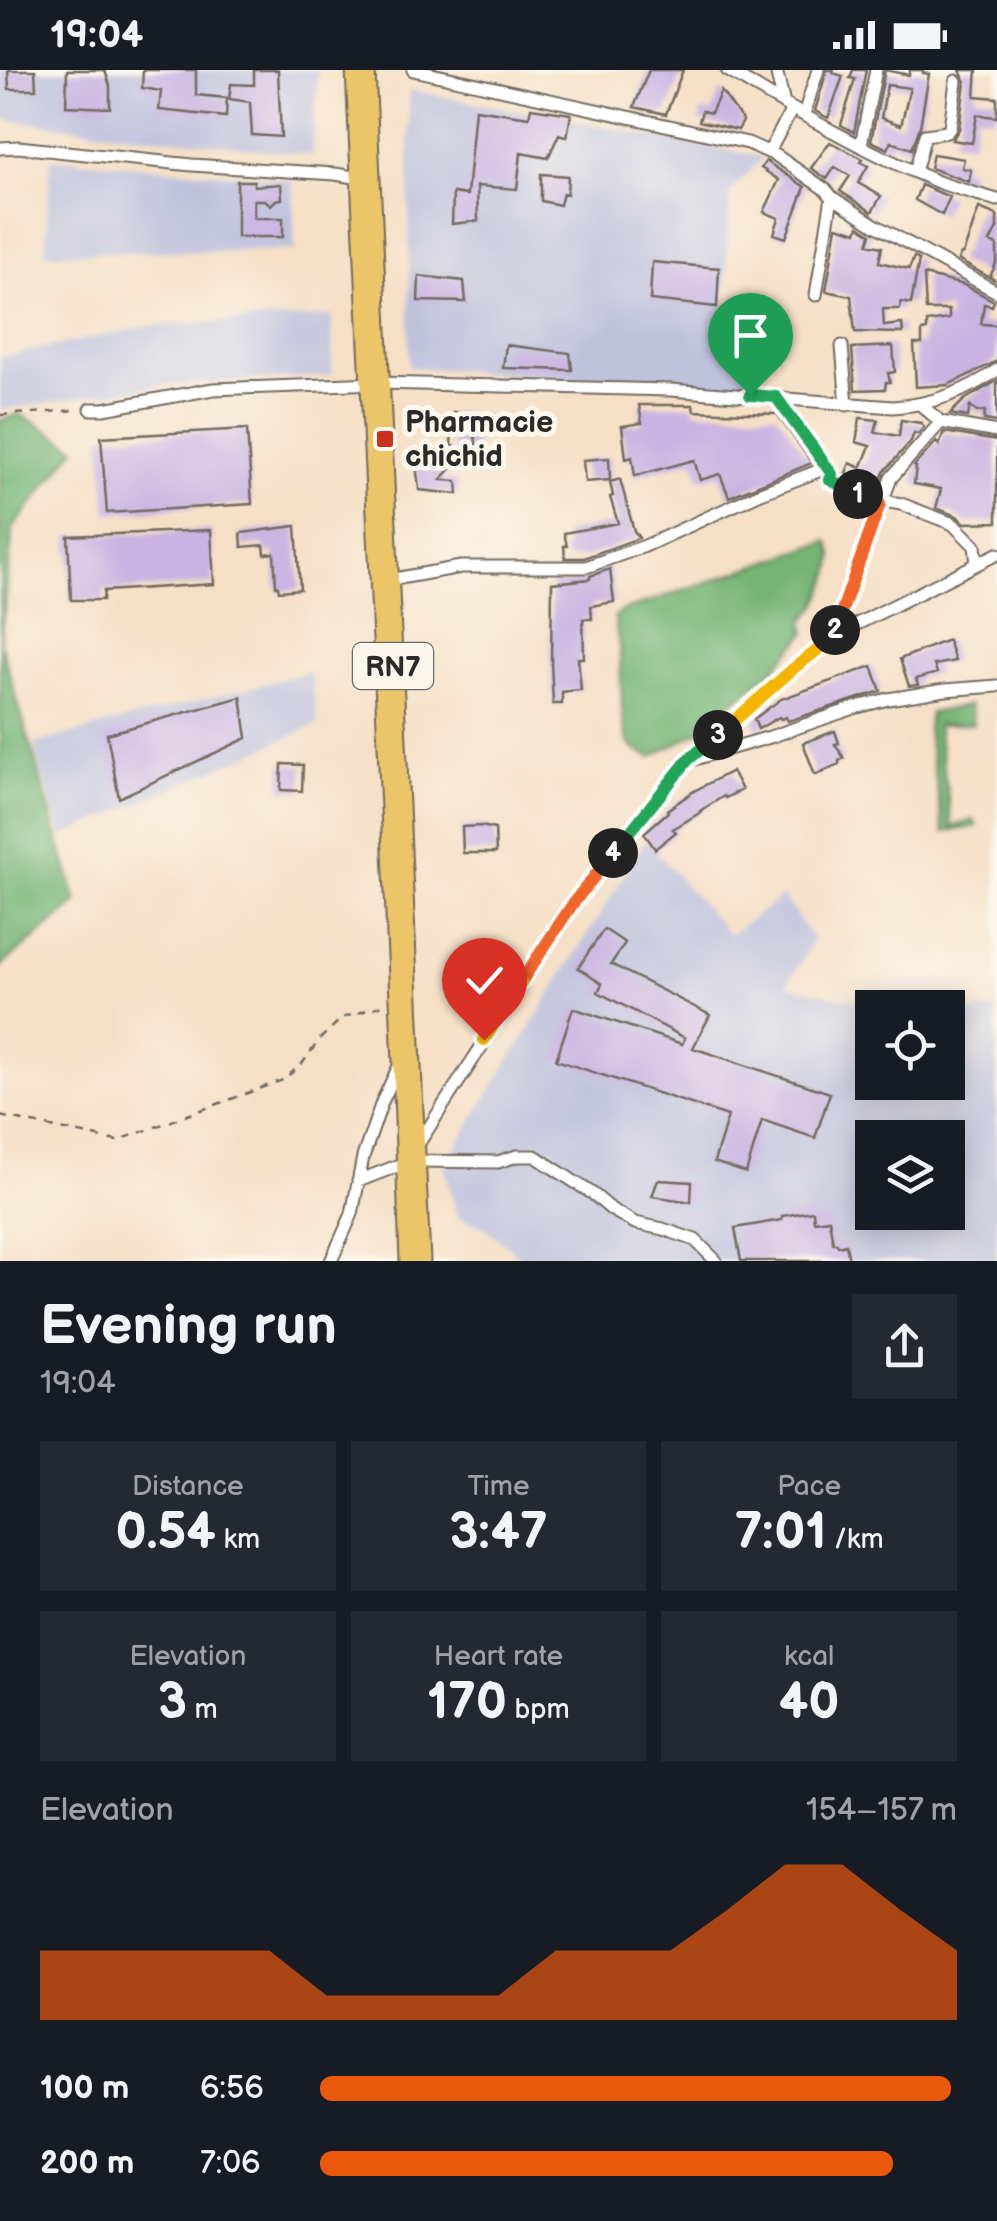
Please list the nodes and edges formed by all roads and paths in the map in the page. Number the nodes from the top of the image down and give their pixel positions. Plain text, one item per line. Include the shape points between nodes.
1 (354, 70) edge
2 (368, 70) edge
3 (412, 70) edge
4 (728, 70) edge
5 (776, 70) edge
6 (818, 70) edge
7 (876, 70) edge
8 (956, 81) dead end
9 (793, 109) junction
10 (861, 145) junction
11 (0, 148) edge
12 (769, 152) junction
13 (915, 172) junction
14 (360, 178) junction
15 (832, 196) junction
16 (997, 200) edge
17 (997, 292) edge
18 (816, 295) dead end
19 (842, 346) dead end
20 (997, 370) edge
21 (375, 383) junction
22 (776, 397) junction
23 (847, 405) junction
24 (921, 406) junction
25 (91, 409) joint
26 (0, 415) edge
27 (940, 422) junction
28 (997, 432) edge
29 (826, 468) junction
30 (880, 504) junction
31 (997, 554) edge
32 (978, 564) junction
33 (390, 580) junction
34 (831, 640) junction
35 (997, 686) edge
36 (688, 760) junction
37 (397, 1000) junction
38 (402, 1062) junction
39 (0, 1116) edge
40 (412, 1157) junction
41 (358, 1182) junction
42 (331, 1261) edge
43 (408, 1261) edge
44 (422, 1261) edge
45 (716, 1261) edge

1 - 14 highway, RN7
2 - 21 highway, RN7
3 - 12 street via 710,133
4 - 9 street
5 - 9 street
6 - 9 street
7 - 10 street
8 - 13 street via 950,128 925,134
9 - 10 street
9 - 12 street
10 - 13 street
11 - 14 street
12 - 15 street
13 - 16 street
14 - 21 highway, RN7
15 - 17 street
15 - 18 street
19 - 23 street
20 - 24 street
21 - 22 street
21 - 25 street via 213,389
21 - 33 highway, RN7
21 - 37 highway, RN7
22 - 23 street
22 - 29 street
23 - 24 street
24 - 27 street
25 - 26 path
27 - 28 street
27 - 30 street via 891,478
29 - 30 street via 833,483
29 - 33 street via 586,566 461,567
30 - 32 street via 901,504 953,524 975,546
30 - 34 street
31 - 32 street
32 - 34 street
33 - 40 highway, RN7
34 - 36 street
35 - 36 street via 888,698
36 - 40 street via 574,902
37 - 38 highway, RN7
37 - 39 path via 342,1018 283,1080 117,1141
38 - 40 highway, RN7
38 - 41 street via 382,1102
40 - 41 street
40 - 43 highway, RN7
40 - 44 highway, RN7
40 - 45 street via 498,1162 535,1156 612,1210 695,1240
41 - 42 street

